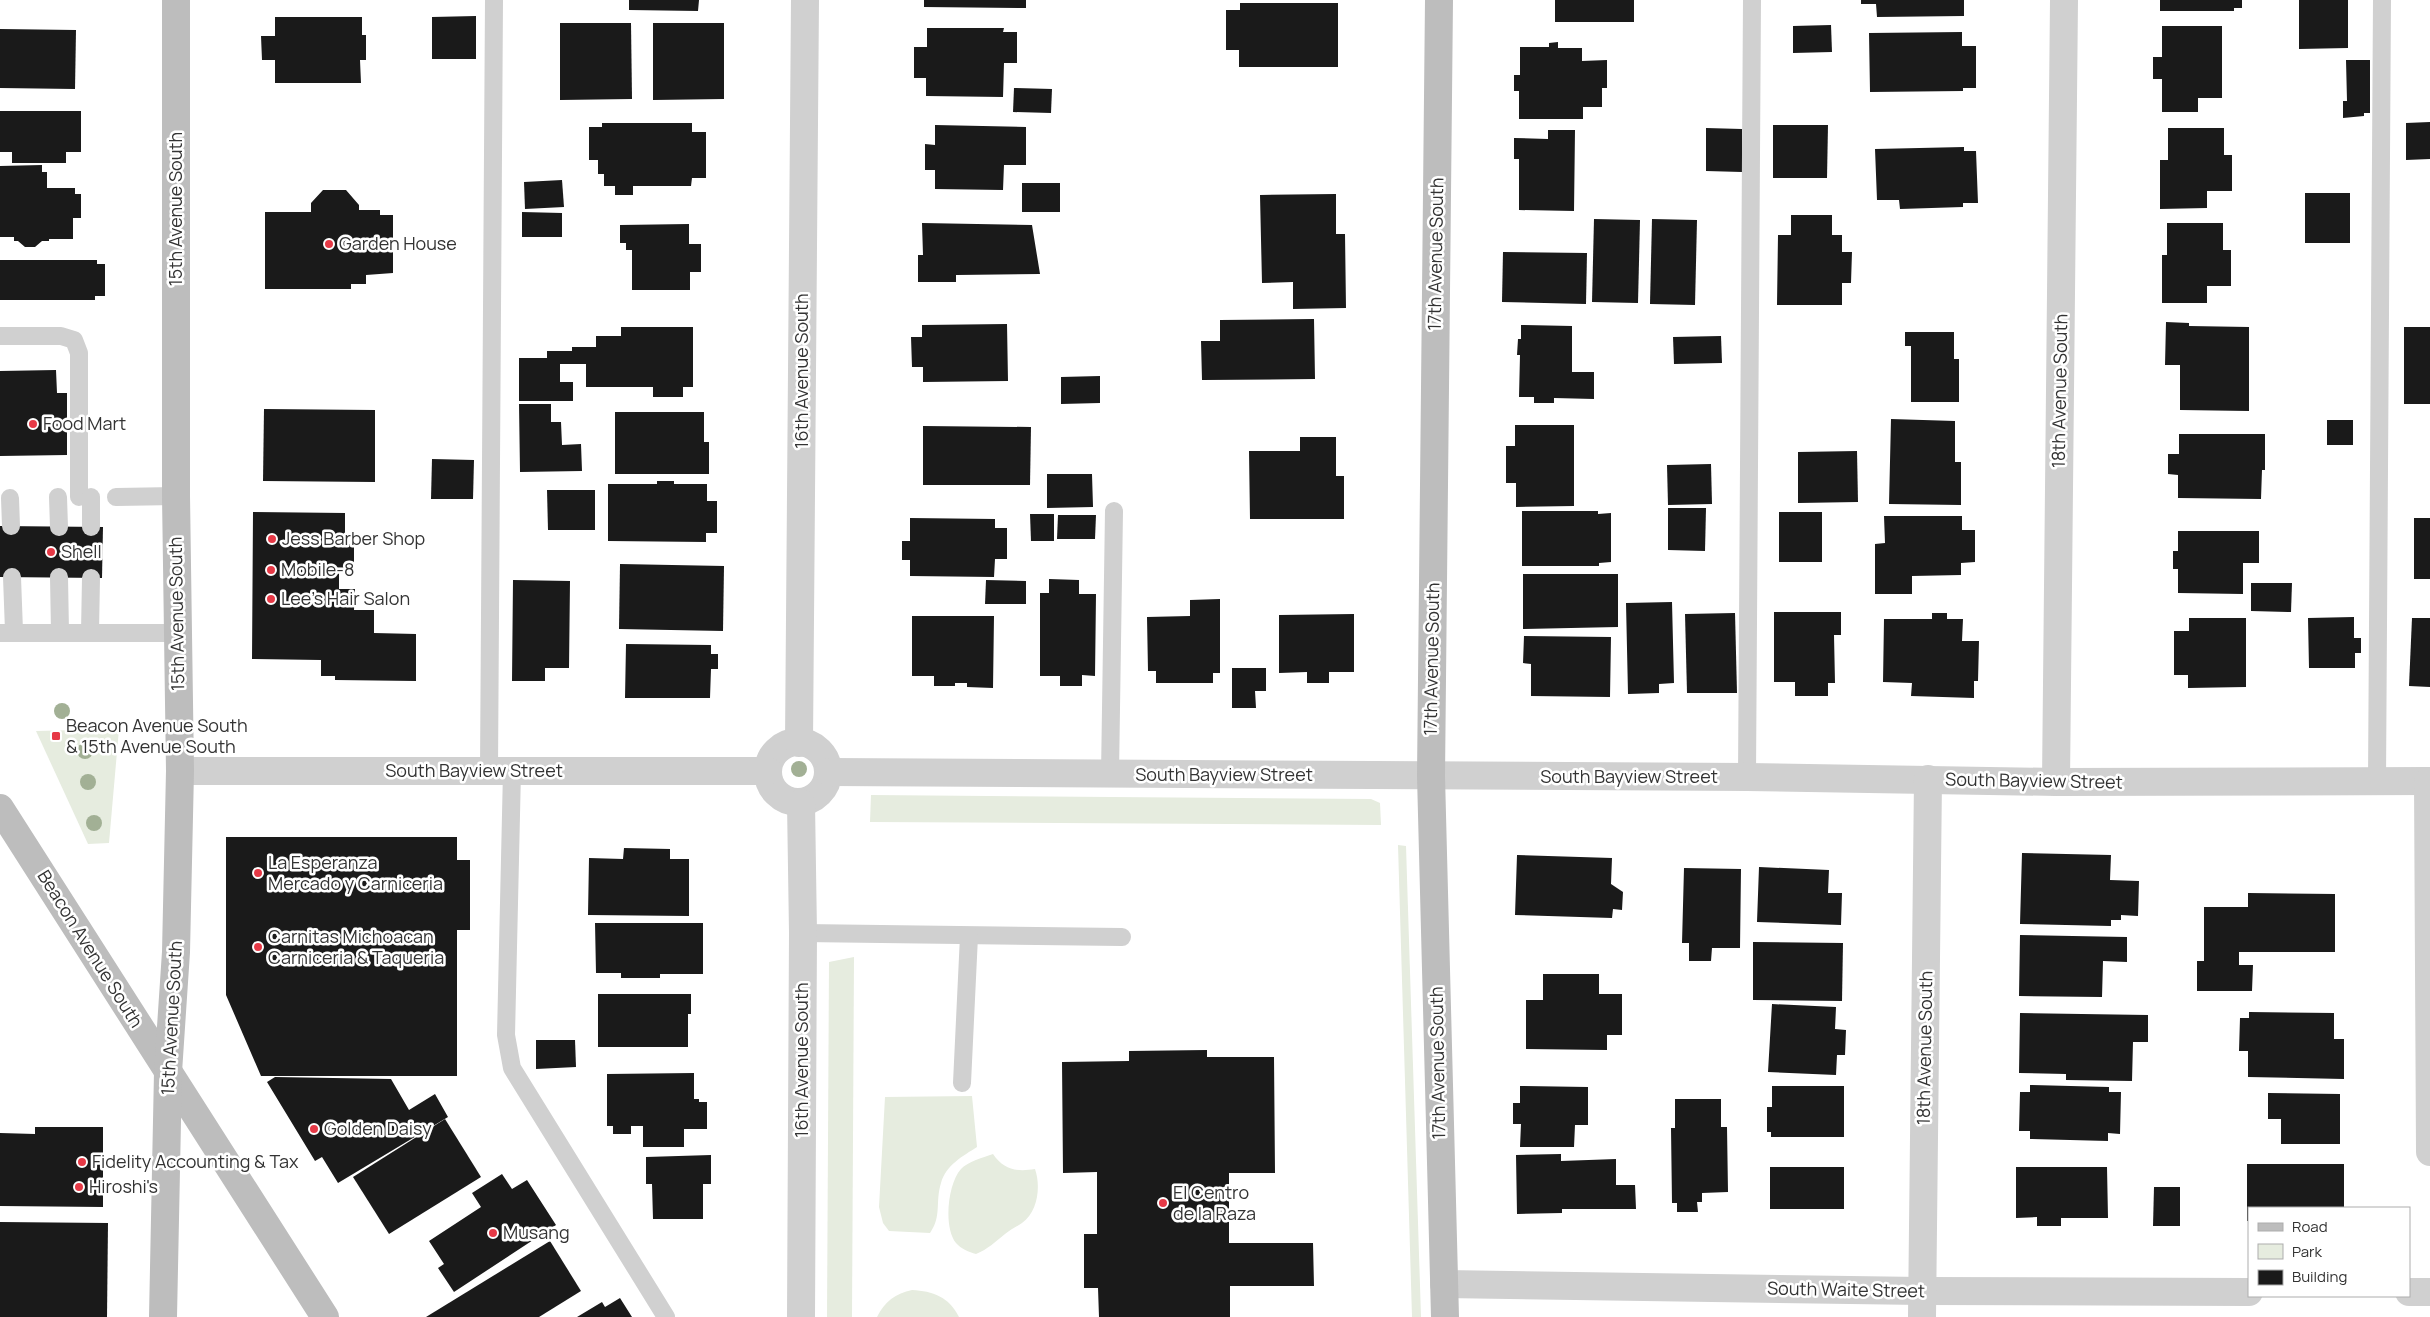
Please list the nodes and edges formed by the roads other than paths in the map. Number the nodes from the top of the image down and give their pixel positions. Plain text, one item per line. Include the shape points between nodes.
1 (176, 0) edge
2 (494, 0) edge
3 (805, 0) edge
4 (1439, 0) edge
5 (1752, 0) edge
6 (2064, 0) edge
7 (2382, 0) edge
8 (0, 336) edge
9 (116, 496) dead end
10 (176, 496) junction
11 (58, 497) dead end
12 (10, 498) dead end
13 (1114, 511) dead end
14 (11, 526) dead end
15 (59, 527) dead end
16 (91, 527) dead end
17 (12, 577) dead end
18 (59, 577) dead end
19 (91, 578) dead end
20 (7, 632) edge
21 (60, 632) junction
22 (90, 632) junction
23 (178, 633) junction
24 (799, 743) junction
25 (500, 770) junction
26 (768, 770) junction
27 (180, 771) junction
28 (828, 772) junction
29 (1110, 775) junction
30 (1431, 776) junction
31 (1747, 777) junction
32 (1928, 779) junction
33 (2377, 781) junction
34 (2429, 781) edge
35 (2056, 782) junction
36 (801, 803) junction
37 (0, 808) edge
38 (803, 932) junction
39 (969, 936) junction
40 (1122, 937) dead end
41 (168, 1072) junction
42 (962, 1083) dead end
43 (2430, 1152) edge
44 (1444, 1284) junction
45 (2248, 1292) edge
46 (2410, 1292) edge
47 (2430, 1292) edge
48 (1922, 1304) edge
49 (163, 1317) edge
50 (325, 1317) edge
51 (666, 1317) edge
52 (801, 1317) edge
53 (1445, 1317) edge

1 - 10 main road, 15th Avenue South
2 - 25 lane
3 - 24 street, 16th Avenue South
4 - 30 main road, 17th Avenue South
5 - 31 lane
6 - 35 street, 18th Avenue South
7 - 33 lane
8 - 16 lane via 61,336 74,340 79,353 85,497
9 - 10 lane
10 - 23 main road, 15th Avenue South
11 - 15 lane
12 - 14 lane
13 - 29 lane
17 - 20 lane
18 - 21 lane
19 - 22 lane
20 - 21 lane
21 - 22 lane
22 - 23 lane
23 - 27 main road, 15th Avenue South
24 - 26 street via 784,746 776,752
24 - 28 street via 819,750 825,758
25 - 26 street, South Bayview Street
25 - 27 street, South Bayview Street
25 - 51 lane via 506,1035 512,1068
26 - 36 street via 774,790 790,802
27 - 41 main road, 15th Avenue South via 176,952
28 - 29 street, South Bayview Street
28 - 36 street via 826,786 820,794
29 - 30 street, South Bayview Street
30 - 31 street, South Bayview Street
30 - 44 main road, 17th Avenue South
31 - 32 street, South Bayview Street
32 - 35 street, South Bayview Street
32 - 48 street, 18th Avenue South
33 - 34 street, South Bayview Street
33 - 35 street, South Bayview Street
34 - 43 street
36 - 38 street, 16th Avenue South
37 - 41 main road, Beacon Avenue South
38 - 39 lane
38 - 52 street, 16th Avenue South
39 - 40 lane
39 - 42 lane
41 - 49 main road, 15th Avenue South
41 - 50 main road, Beacon Avenue South
44 - 48 street, South Waite Street
44 - 53 main road, 17th Avenue South
45 - 48 street, South Waite Street
46 - 47 street

